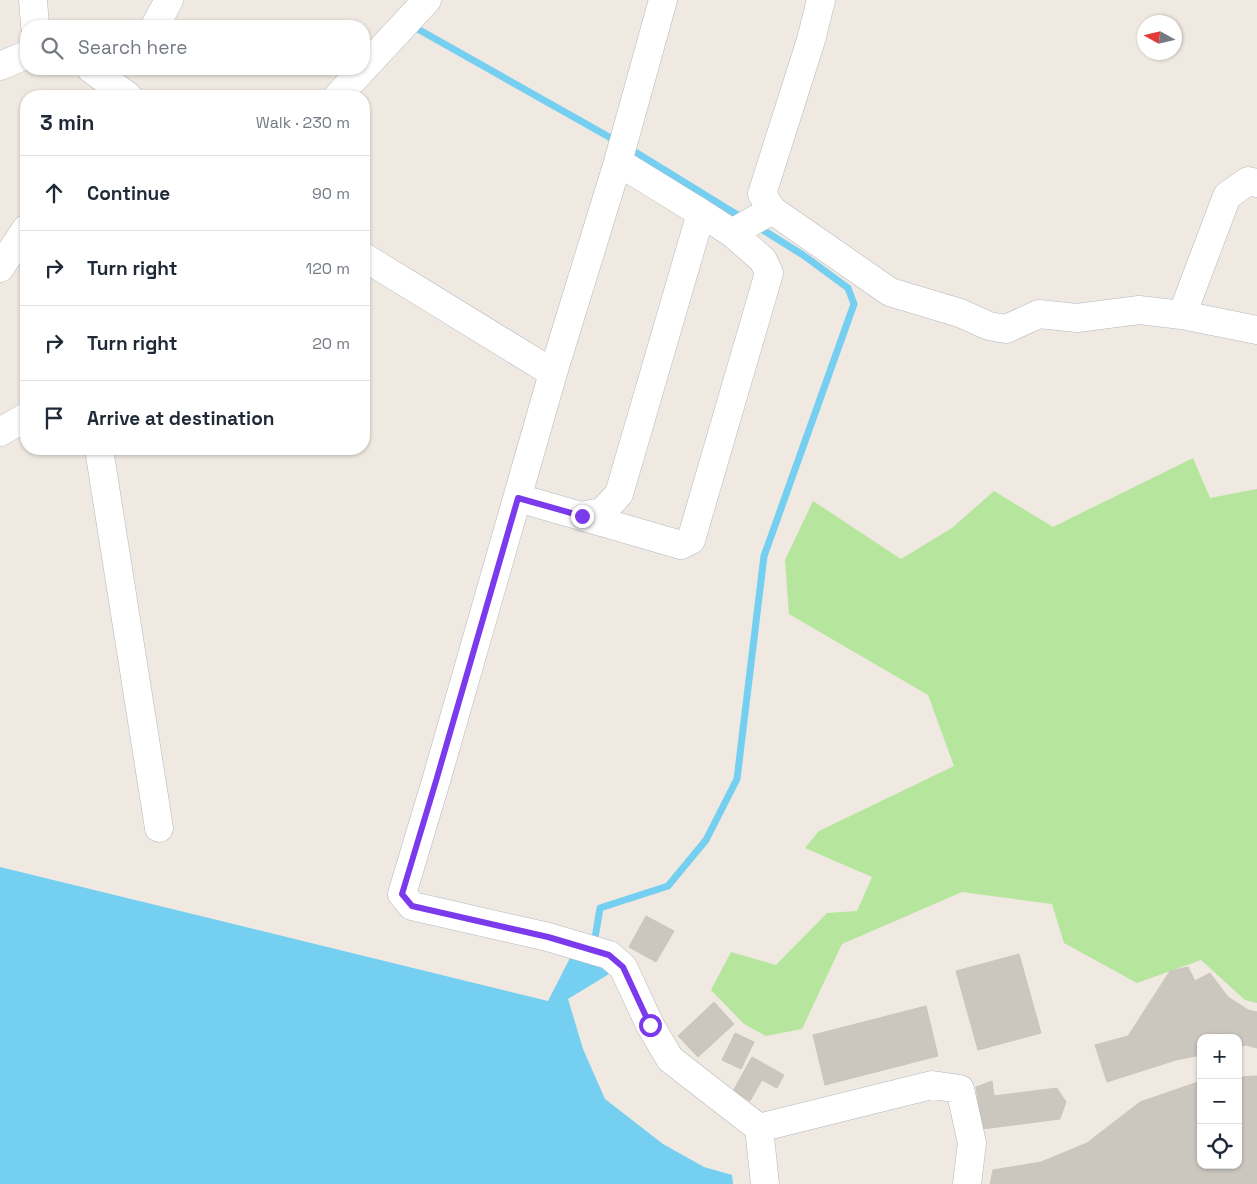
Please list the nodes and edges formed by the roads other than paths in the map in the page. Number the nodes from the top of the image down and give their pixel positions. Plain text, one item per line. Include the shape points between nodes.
1 (33, 0) edge
2 (169, 0) edge
3 (427, 0) edge
4 (663, 0) edge
5 (821, 0) edge
6 (35, 20) edge
7 (158, 20) edge
8 (20, 58) edge
9 (370, 61) edge
10 (0, 66) edge
11 (101, 75) edge
12 (357, 75) edge
13 (123, 88) edge
14 (344, 90) edge
15 (618, 162) junction
16 (1257, 183) edge
17 (772, 210) junction
18 (701, 213) junction
19 (732, 233) junction
20 (20, 237) edge
21 (370, 261) edge
22 (0, 268) edge
23 (1182, 315) junction
24 (1257, 330) edge
25 (553, 372) junction
26 (20, 420) edge
27 (0, 432) edge
28 (100, 455) edge
29 (518, 498) junction
30 (582, 516) junction
31 (159, 828) dead end
32 (759, 1128) junction
33 (765, 1184) edge
34 (967, 1184) edge

1 - 6 street
2 - 7 street
3 - 9 street
4 - 15 street
5 - 17 street via 762,194
8 - 10 street
11 - 13 street
12 - 14 street
15 - 18 street
15 - 25 street
16 - 23 street via 1248,181 1227,196
17 - 19 street
17 - 23 street via 890,292 960,313 989,326 1006,329 1039,314 1077,318 1139,310
18 - 19 street
18 - 30 street via 619,494 602,512
19 - 30 street via 764,260 769,273 691,540 681,545
20 - 22 street
21 - 25 street
23 - 24 street
25 - 29 street
26 - 27 street
28 - 31 street
29 - 30 street
29 - 32 street via 402,894 412,906 548,937 609,955 623,967 670,1059
32 - 33 street
32 - 34 street via 932,1086 960,1089 972,1143

